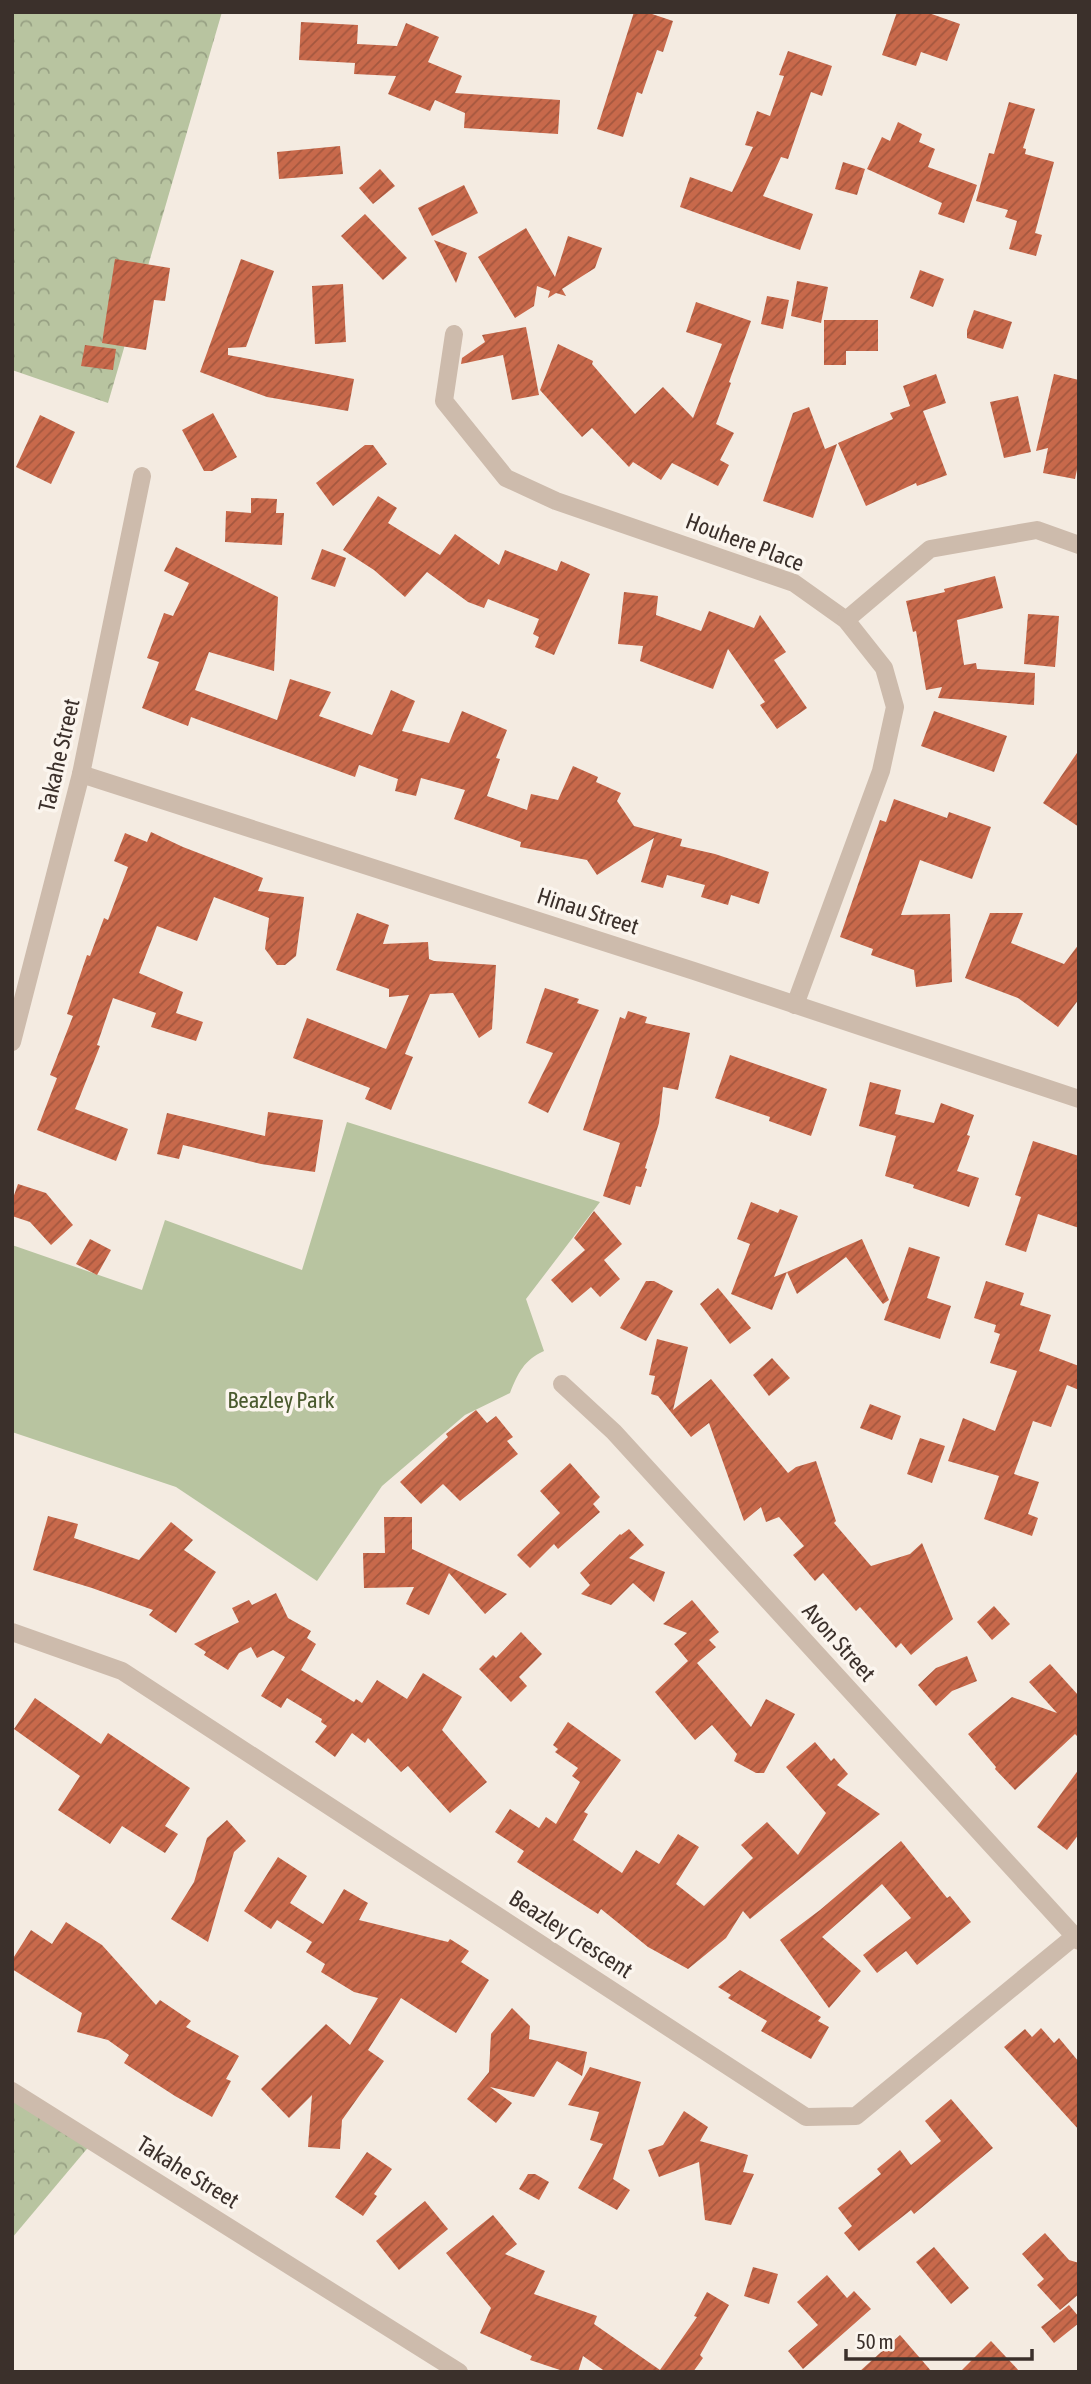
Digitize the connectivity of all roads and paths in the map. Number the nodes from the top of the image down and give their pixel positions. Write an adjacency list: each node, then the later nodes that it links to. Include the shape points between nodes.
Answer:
1 (454, 334): 4 (street, Houhere Place, via 444,401 506,478 556,501 794,583)
2 (142, 476): 5 (street, Takahe Street)
3 (1079, 545): 4 (street, via 1037,530 930,549)
4 (846, 620): 6 (street, Houhere Place, via 884,668 895,708 881,771)
5 (81, 774): 6 (street, Hinau Street); 7 (street, Takahe Street)
6 (795, 1005): 8 (street, Hinau Street)
7 (12, 1042)
8 (1079, 1099)
9 (562, 1384): 11 (street, Avon Street, via 614,1432)
10 (12, 1632): 11 (street, Beazley Crescent, via 122,1671 806,2117 856,2116)
11 (1077, 1939)
12 (12, 2091): 13 (street, Takahe Street)
13 (459, 2372)

